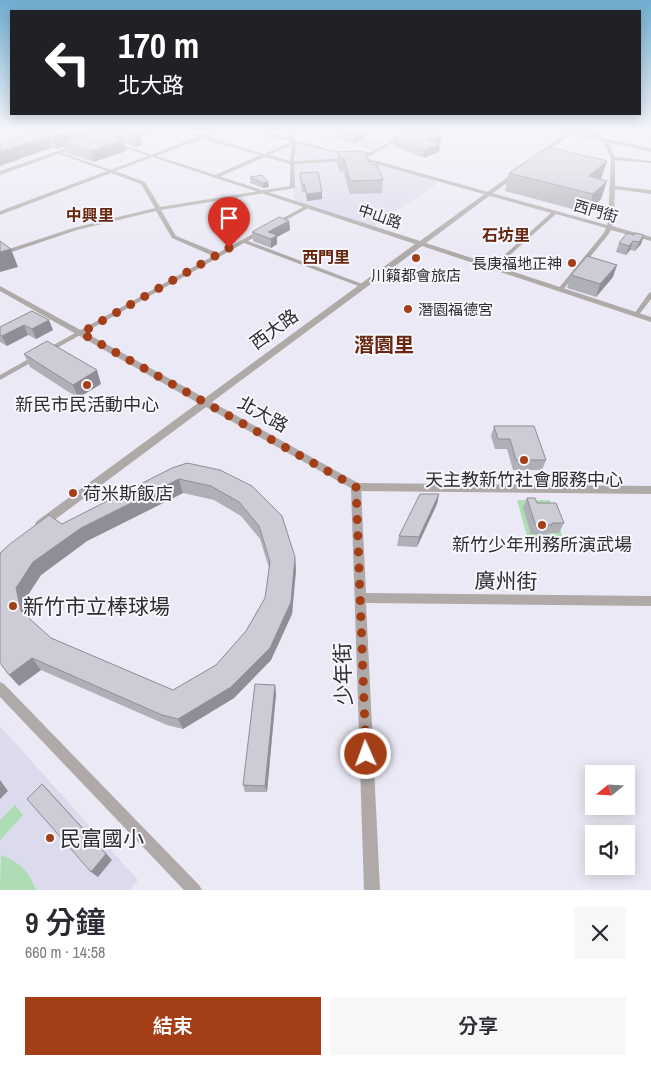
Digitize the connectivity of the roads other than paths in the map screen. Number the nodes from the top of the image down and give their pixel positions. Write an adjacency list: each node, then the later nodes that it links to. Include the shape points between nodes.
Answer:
1 (6, 171): 9 (street)
2 (111, 171): 17 (street, via 143,183); 19 (street)
3 (195, 171): 10 (street, 中山路)
4 (229, 171): 10 (street)
5 (292, 171): 11 (street)
6 (403, 171): 15 (street, 西門街)
7 (519, 171): 15 (street, 西大路)
8 (613, 171): 12 (street)
9 (0, 173)
10 (215, 177): 13 (street, 中山路)
11 (293, 187): 13 (street)
12 (611, 188): 14 (street); 20 (street, via 611,222)
13 (262, 192): 16 (street, 中山路); 17 (street)
14 (651, 192)
15 (488, 194): 18 (street, 西門街); 23 (street, 西大路)
16 (309, 206): 22 (street); 23 (street, 中山路)
17 (159, 210): 24 (street, via 75,229); 25 (street, via 174,238)
18 (554, 212): 20 (street, 西門街); 26 (street)
19 (0, 213)
20 (608, 227): 21 (street, 西門街); 29 (street, via 606,234)
21 (651, 238)
22 (243, 241): 25 (street); 27 (street)
23 (420, 244): 26 (street, 中山路); 27 (street, 西大路)
24 (0, 254)
25 (216, 255): 33 (street)
26 (493, 268): 29 (street, 中山路)
27 (363, 286): 35 (street, 西大路)
28 (0, 288): 33 (street, 北大路)
29 (560, 290): 31 (street, 中山路)
30 (651, 294): 31 (street)
31 (636, 315): 32 (street, 中山路)
32 (651, 320)
33 (81, 333): 34 (street); 35 (street, 北大路)
34 (0, 378)
35 (204, 402): 36 (street, 北大路); 38 (street, 西大路)
36 (356, 487): 37 (street, 北大路); 39 (street, 少年街)
37 (651, 490)
38 (29, 533)
39 (360, 598): 40 (street, 廣州街); 43 (street, 少年街)
40 (651, 601)
41 (0, 688): 42 (street)
42 (194, 890)
43 (372, 890)

